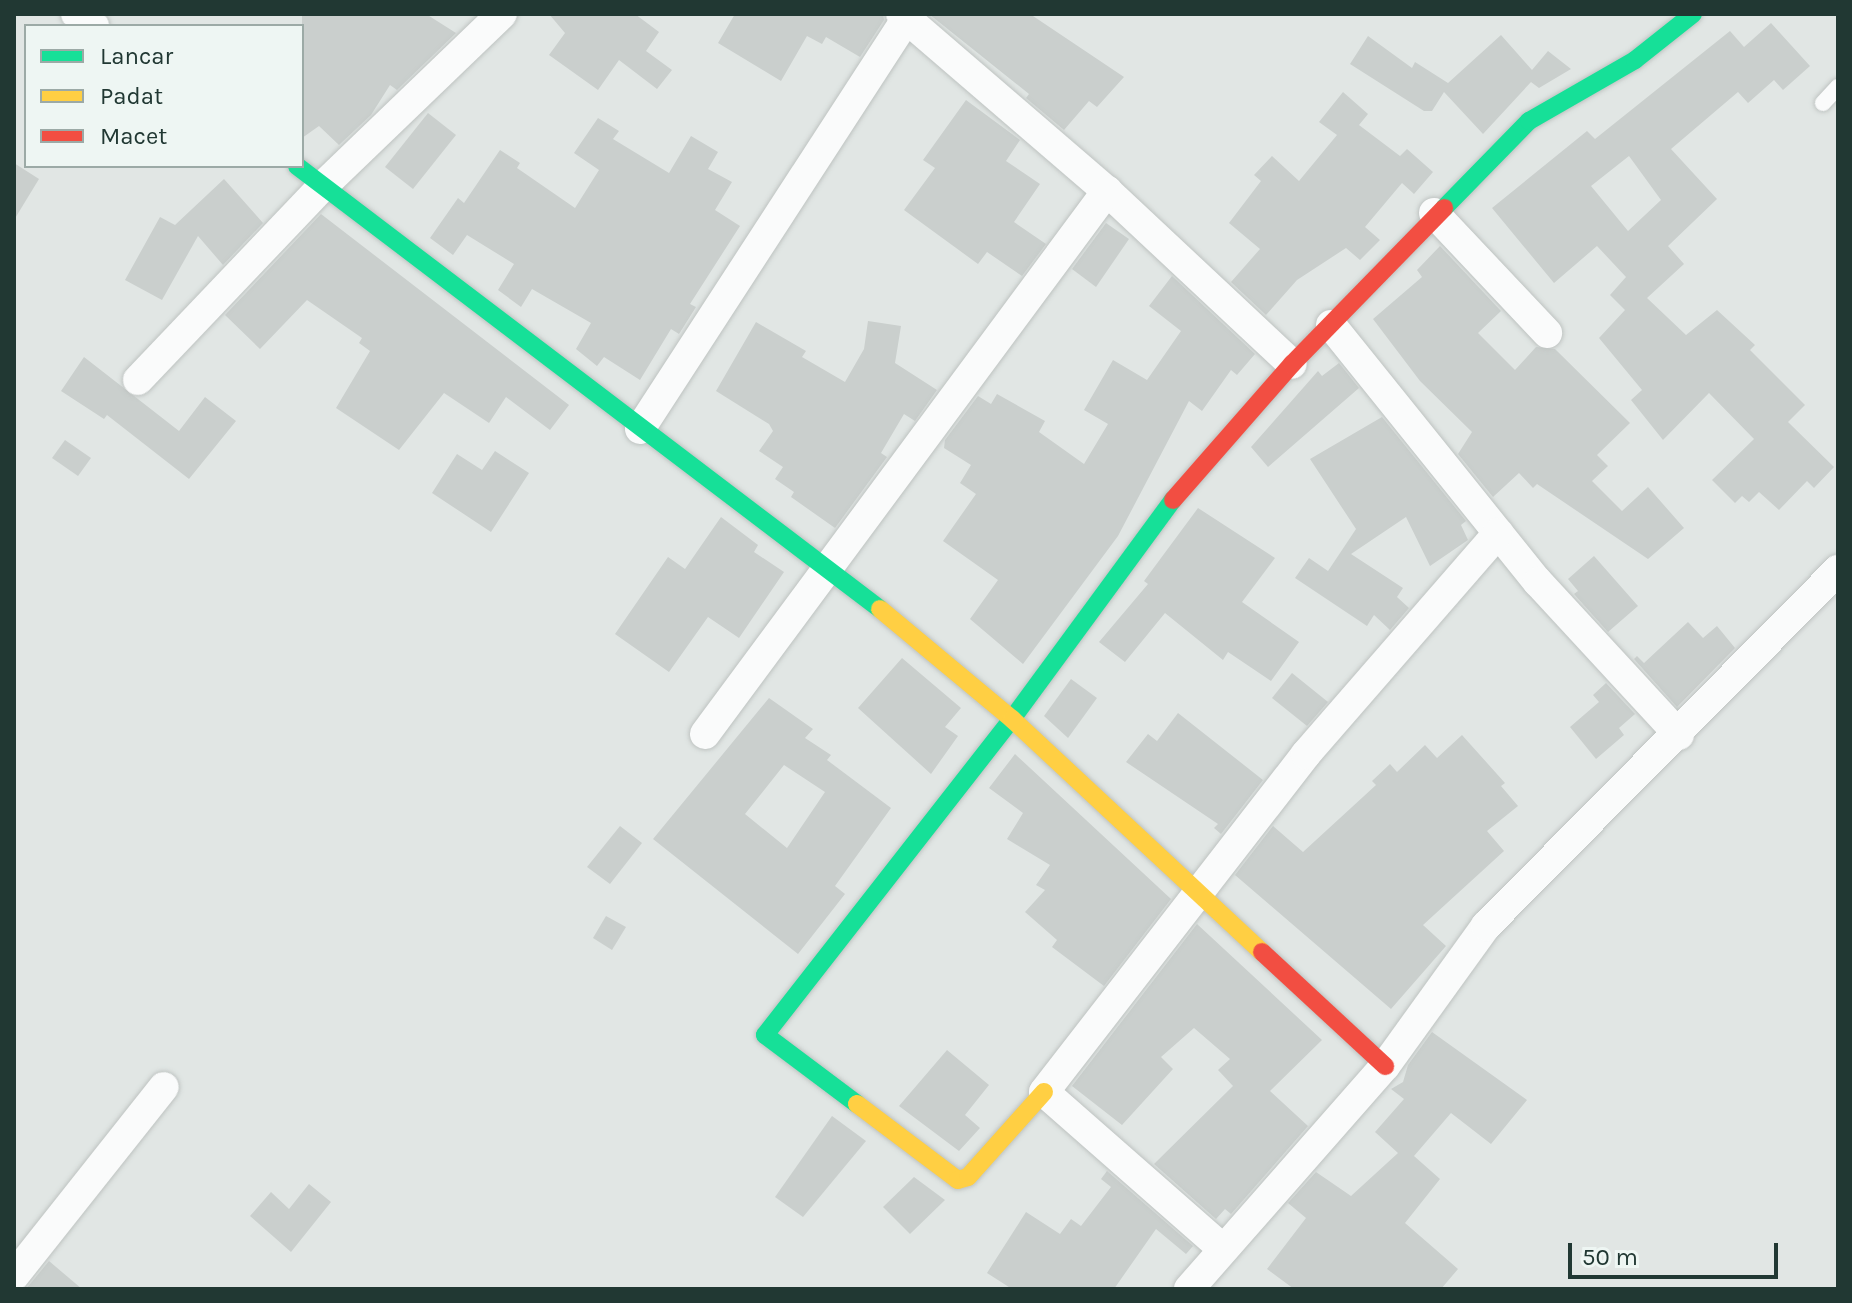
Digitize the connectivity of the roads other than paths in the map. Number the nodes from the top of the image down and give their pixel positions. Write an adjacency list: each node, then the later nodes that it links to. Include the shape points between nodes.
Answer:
1 (502, 14): 7 (street)
2 (1693, 14): 9 (street, via 1635,60 1529,121)
3 (903, 16): 8 (street); 14 (street)
4 (1838, 87): 5 (lane)
5 (1823, 103)
6 (300, 168): 7 (street)
7 (324, 185): 13 (street); 14 (street)
8 (1107, 191): 12 (street); 16 (street)
9 (1434, 213): 10 (street); 11 (street)
10 (1331, 325): 12 (street); 15 (street)
11 (1547, 333)
12 (1292, 364): 18 (street, via 1178,494)
13 (138, 380)
14 (640, 429): 16 (street)
15 (1498, 533): 20 (street); 21 (street, via 1306,754)
16 (831, 568): 18 (street); 19 (street)
17 (1838, 570): 20 (street)
18 (1012, 719): 21 (street); 24 (street, via 765,1035 958,1180 968,1177)
19 (705, 734)
20 (1679, 735): 22 (street, via 1486,926)
21 (1200, 891): 22 (street); 24 (street)
22 (1385, 1066): 25 (street)
23 (164, 1087): 26 (street)
24 (1044, 1092): 25 (street)
25 (1223, 1249): 27 (street)
26 (14, 1276)
27 (1189, 1289)

